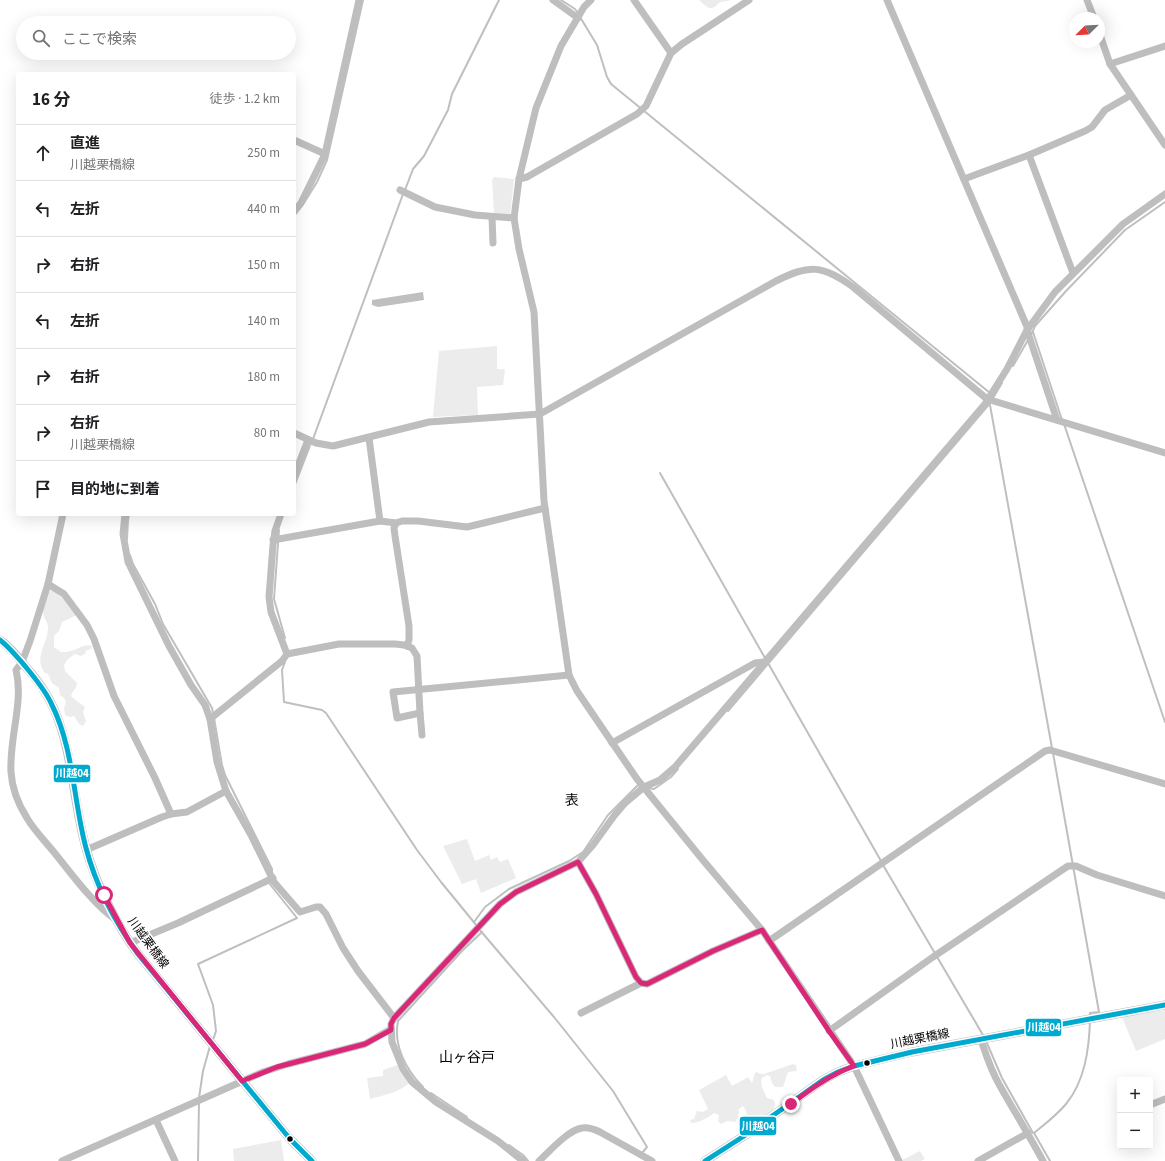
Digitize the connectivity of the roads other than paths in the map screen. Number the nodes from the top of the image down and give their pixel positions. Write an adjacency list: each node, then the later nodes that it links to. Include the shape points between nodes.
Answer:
1 (359, 0): 17 (street)
2 (553, 0): 9 (street)
3 (591, 0): 9 (street)
4 (634, 0): 12 (street)
5 (749, 0): 12 (street)
6 (887, 0): 19 (street)
7 (1087, 0): 8 (street)
8 (1092, 12)
9 (578, 18): 20 (street, via 560,46 536,108)
10 (1165, 46): 13 (street)
11 (1104, 48): 13 (street)
12 (671, 53): 20 (street, via 646,106 637,114 527,177)
13 (1110, 64): 14 (street)
14 (1131, 95): 16 (street); 18 (street, via 1105,110 1089,129)
15 (296, 141): 17 (street)
16 (1165, 145)
17 (325, 154): 23 (street)
18 (1029, 155): 19 (street); 27 (street)
19 (964, 178): 28 (street)
20 (519, 179): 25 (street)
21 (400, 190): 24 (street, via 435,207)
22 (1165, 194): 27 (street, via 1123,224)
23 (296, 209)
24 (492, 217): 25 (street); 26 (street)
25 (514, 218): 30 (street, via 534,312)
26 (493, 243)
27 (1073, 273): 28 (street, via 1055,292)
28 (1028, 330): 29 (street); 31 (street)
29 (988, 399): 30 (street, via 853,287 828,272 813,269 793,272 776,281); 31 (street); 49 (street)
30 (540, 414): 33 (street, via 429,422); 37 (street)
31 (1057, 420): 35 (street)
32 (296, 435): 34 (street)
33 (369, 438): 34 (street, via 333,446); 41 (street)
34 (308, 440): 36 (street)
35 (1165, 453)
36 (296, 471)
37 (545, 508): 42 (street, via 467,527 424,522); 50 (street)
38 (62, 516): 44 (street)
39 (126, 516): 53 (street, via 123,534 128,562 169,646 205,705)
40 (280, 516): 43 (street)
41 (380, 521): 42 (street); 43 (street)
42 (396, 523): 46 (street, via 394,536 409,626)
43 (274, 540): 47 (street, via 269,598 271,612)
44 (48, 584): 48 (street); 59 (street, via 64,594 87,625 114,696)
45 (0, 640): 48 (main road, 川越栗橋線)
46 (407, 646): 47 (street, via 339,644); 51 (street, via 412,648 417,656)
47 (287, 654): 53 (street, via 282,661)
48 (22, 662): 60 (main road, 川越栗橋線, via 48,697 59,723); 64 (street, via 16,670 19,701 13,731 11,772 14,788 27,818 37,833 108,915)
49 (765, 662): 55 (street, via 755,662); 57 (street, via 676,767 660,780)
50 (569, 675): 51 (street); 55 (street, via 577,692)
51 (419, 690): 52 (street); 52 (street, via 393,692 397,718)
52 (420, 713): 54 (street)
53 (210, 719): 58 (street, via 217,762)
54 (422, 736)
55 (612, 743): 57 (street)
56 (1165, 784): 66 (street, via 1058,752 1045,751)
57 (644, 787): 61 (street, via 614,816); 65 (street)
58 (226, 791): 59 (street, via 187,812); 62 (street)
59 (171, 814): 60 (street)
60 (86, 850): 64 (main road, 川越栗橋線)
61 (578, 862): 68 (street); 71 (street, via 516,892 500,904)
62 (273, 878): 67 (street); 71 (street, via 300,912 320,907 358,972)
63 (1165, 896): 73 (street, via 1076,866 1068,866)
64 (117, 920): 67 (main road, 川越栗橋線)
65 (762, 930): 66 (street); 68 (street, via 647,984)
66 (769, 941): 73 (street)
67 (130, 943): 76 (main road, 川越栗橋線)
68 (641, 983): 70 (street)
69 (1165, 1005): 74 (main road, 川越栗橋線)
70 (581, 1013)
71 (394, 1018): 72 (street)
72 (391, 1030): 76 (street, via 365,1044 277,1067); 84 (street, via 397,1057 412,1082 436,1102 498,1141)
73 (829, 1031): 75 (street)
74 (981, 1040): 75 (main road, 川越栗橋線, via 881,1058); 80 (street, via 1000,1086)
75 (854, 1066): 87 (main road, 川越栗橋線, via 823,1080); 88 (street)
76 (242, 1081): 79 (street); 83 (main road, 川越栗橋線, via 290,1139)
77 (1165, 1099): 78 (street)
78 (1153, 1104)
79 (156, 1120): 81 (street); 82 (street)
80 (1028, 1133): 89 (street); 90 (street)
81 (62, 1161)
82 (175, 1161)
83 (312, 1161)
84 (523, 1161)
85 (539, 1161): 86 (street, via 567,1135 585,1128 600,1132)
86 (652, 1161)
87 (705, 1161)
88 (899, 1161)
89 (978, 1161)
90 (1043, 1161)

